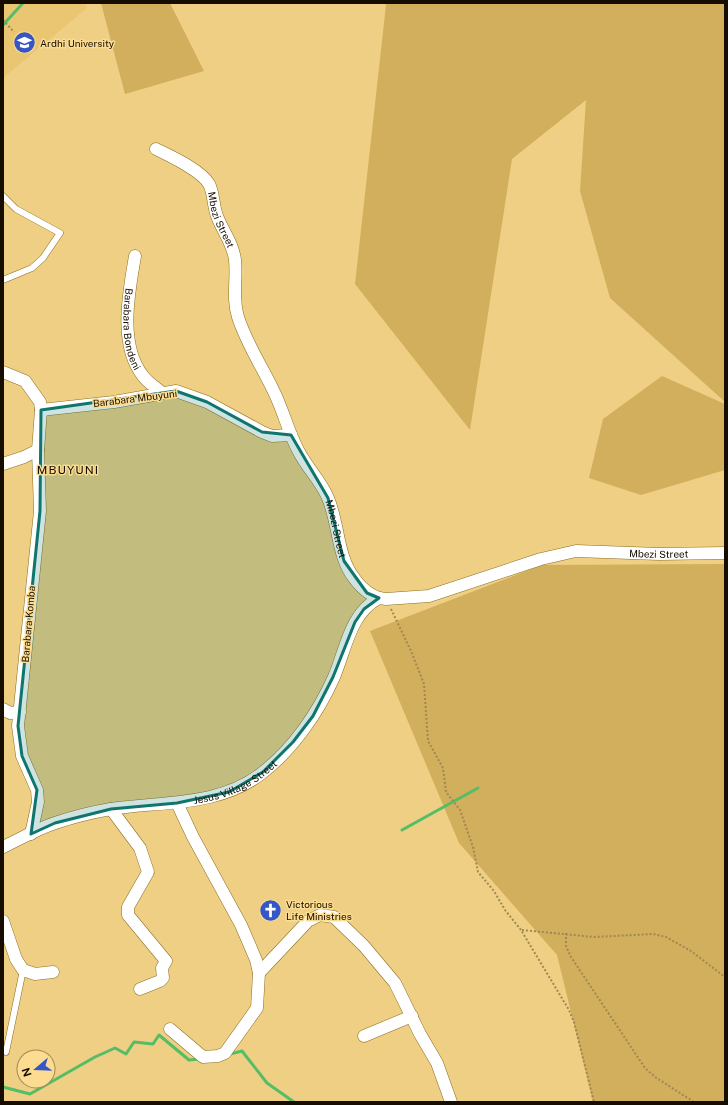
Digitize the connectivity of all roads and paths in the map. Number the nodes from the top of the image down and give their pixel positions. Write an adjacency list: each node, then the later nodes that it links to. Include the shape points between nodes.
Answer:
1 (3, 20): 2 (path)
2 (14, 32)
3 (156, 149): 10 (street, Mbezi Street, via 204,177 209,184 217,216 232,245 236,280 234,304 248,343 274,392)
4 (3, 196): 6 (lane, via 16,209 60,233 43,258 32,268)
5 (135, 256): 8 (street, Barabara Bondeni, via 127,303 130,344 143,376)
6 (3, 280)
7 (3, 372): 9 (street, via 25,381 40,402)
8 (162, 393): 9 (street, Barabara Mbuyuni, via 114,402); 10 (street, Barabara Mbuyuni, via 176,391 193,396 272,436)
9 (41, 410): 11 (street, Barabara Komba)
10 (291, 435): 14 (street, Mbezi Street, via 328,498 344,561 354,578 367,592)
11 (38, 450): 12 (street); 16 (street, Barabara Komba, via 40,511)
12 (3, 464)
13 (725, 553): 14 (street, Mbezi Street, via 576,551 541,559 429,596)
14 (383, 598): 17 (street, Jesus Village Street, via 364,609 355,622 330,684 313,716 288,747 250,782 229,792); 22 (path, via 411,651 424,684 428,741 443,768 446,792 460,810 478,872)
15 (3, 709): 16 (street, via 10,713)
16 (20, 712): 19 (street, Barabara Komba, via 18,726 22,756 37,790 38,802)
17 (177, 804): 18 (street, Jesus Village Street); 26 (street, via 241,925)
18 (111, 809): 19 (street, Jesus Village Street, via 55,823); 28 (street, via 140,848 148,872 128,907 128,914 166,961 162,968 163,978)
19 (31, 834): 20 (street, Jesus Village Street)
20 (3, 847)
21 (3, 921): 24 (street, via 16,959)
22 (521, 930): 23 (path); 34 (path, via 569,1010)
23 (566, 933): 27 (path, via 594,937 652,934 666,937 691,951); 35 (path, via 566,946 570,956 645,1068)
24 (23, 970): 25 (street, via 35,974); 32 (lane)
25 (53, 972)
26 (259, 972): 29 (street, via 308,921 320,916 334,917 364,946 395,983); 30 (street, via 257,1008 225,1053 203,1057)
27 (725, 977)
28 (140, 988)
29 (412, 1016): 31 (street); 33 (street, via 437,1063)
30 (170, 1029)
31 (364, 1036)
32 (6, 1052)
33 (451, 1102)
34 (594, 1102)
35 (694, 1102)

